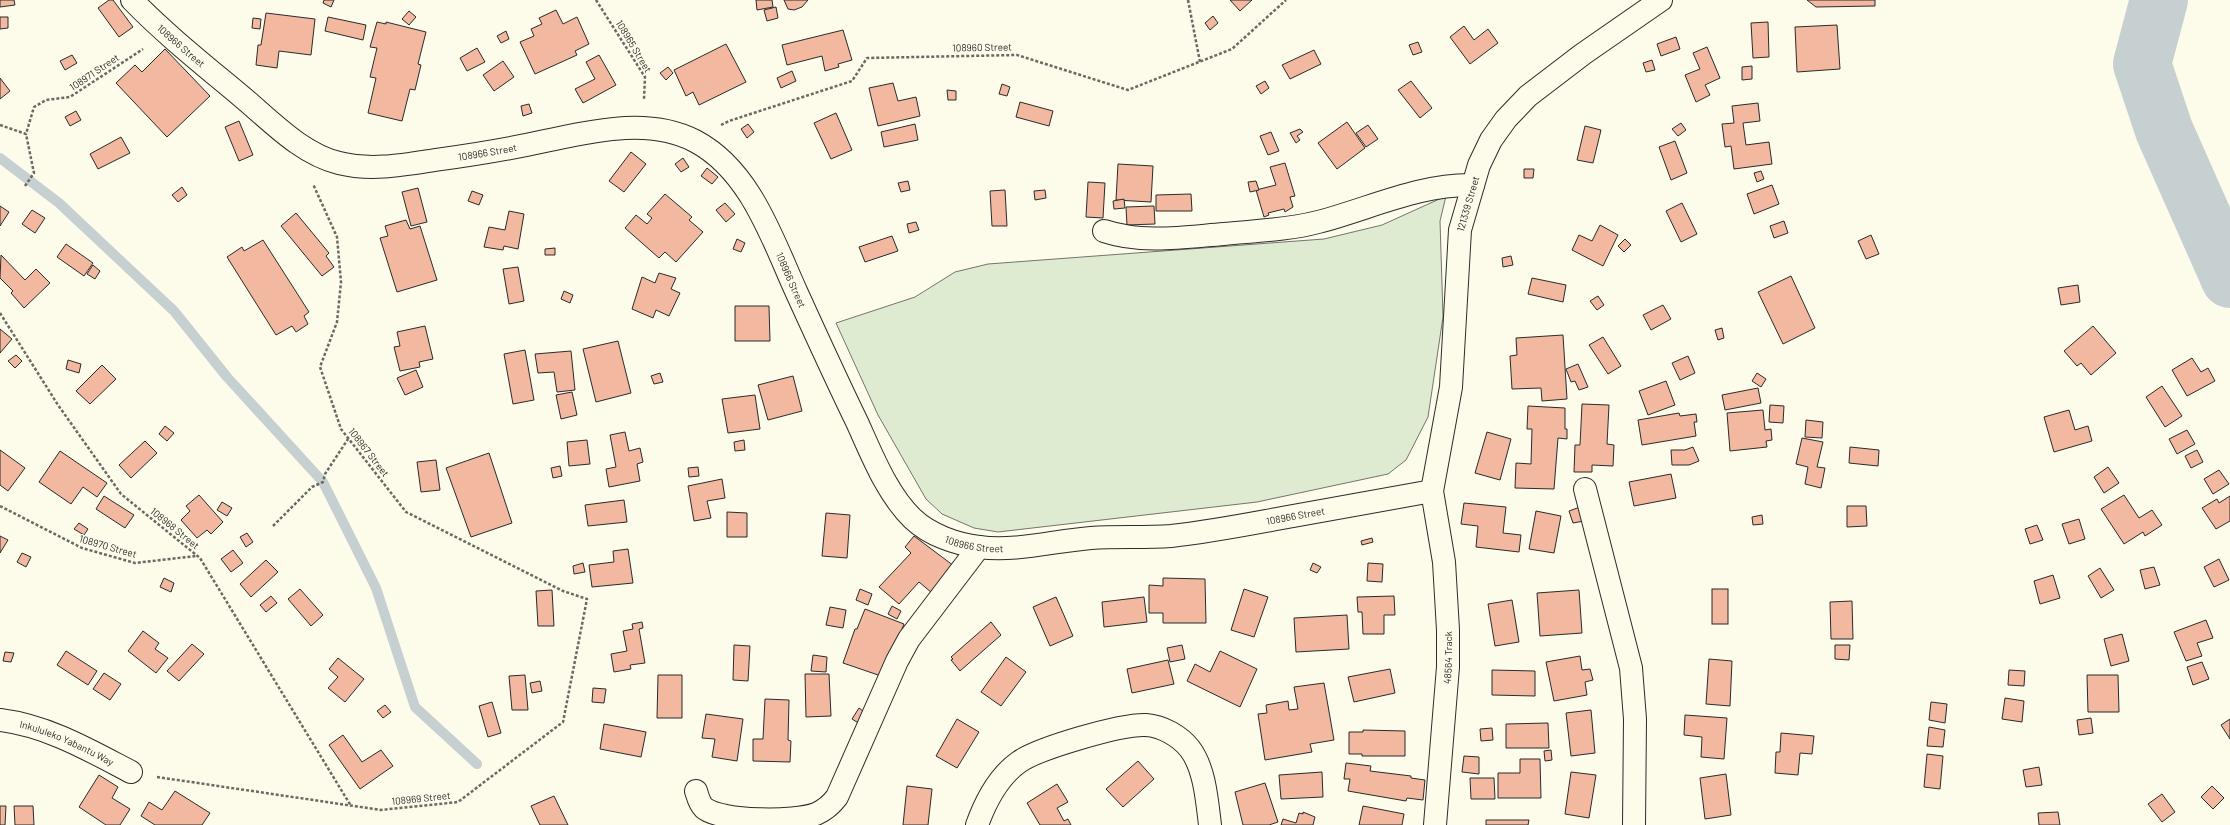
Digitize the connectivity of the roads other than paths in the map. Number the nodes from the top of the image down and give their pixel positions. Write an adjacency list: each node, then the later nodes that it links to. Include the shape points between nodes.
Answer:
1 (132, 0): 7 (street, 108966 Street, via 166,33 292,138 318,155 337,163 390,167 466,156 586,132 643,127 669,131 695,141 720,159 761,213 813,330 880,470 901,506 930,531 947,539)
2 (1661, 0): 3 (street, 121339 Street, via 1528,96 1491,140)
3 (1473, 185): 4 (street, via 1451,184 1317,222 1261,231 1141,238); 6 (street, 121339 Street, via 1460,230 1451,387)
4 (1104, 231)
5 (1585, 489): 14 (street, via 1631,668 1635,718)
6 (1432, 491): 7 (street, 108966 Street, via 1224,529 1170,536 1091,538 1012,547); 13 (street, 48564 Track, via 1444,562 1448,630 1448,667)
7 (979, 547): 10 (street, via 909,639 896,661 837,797 828,808 802,817 746,819 715,813 704,807)
8 (0, 720): 9 (street, Inkululeko Yabantu Way, via 44,729)
9 (131, 772)
10 (696, 791)
11 (977, 825): 12 (street, via 991,795 1018,762 1042,749 1128,726 1147,725 1160,727 1174,734 1190,749 1200,766)
12 (1210, 825)
13 (1435, 825)
14 (1634, 825)

